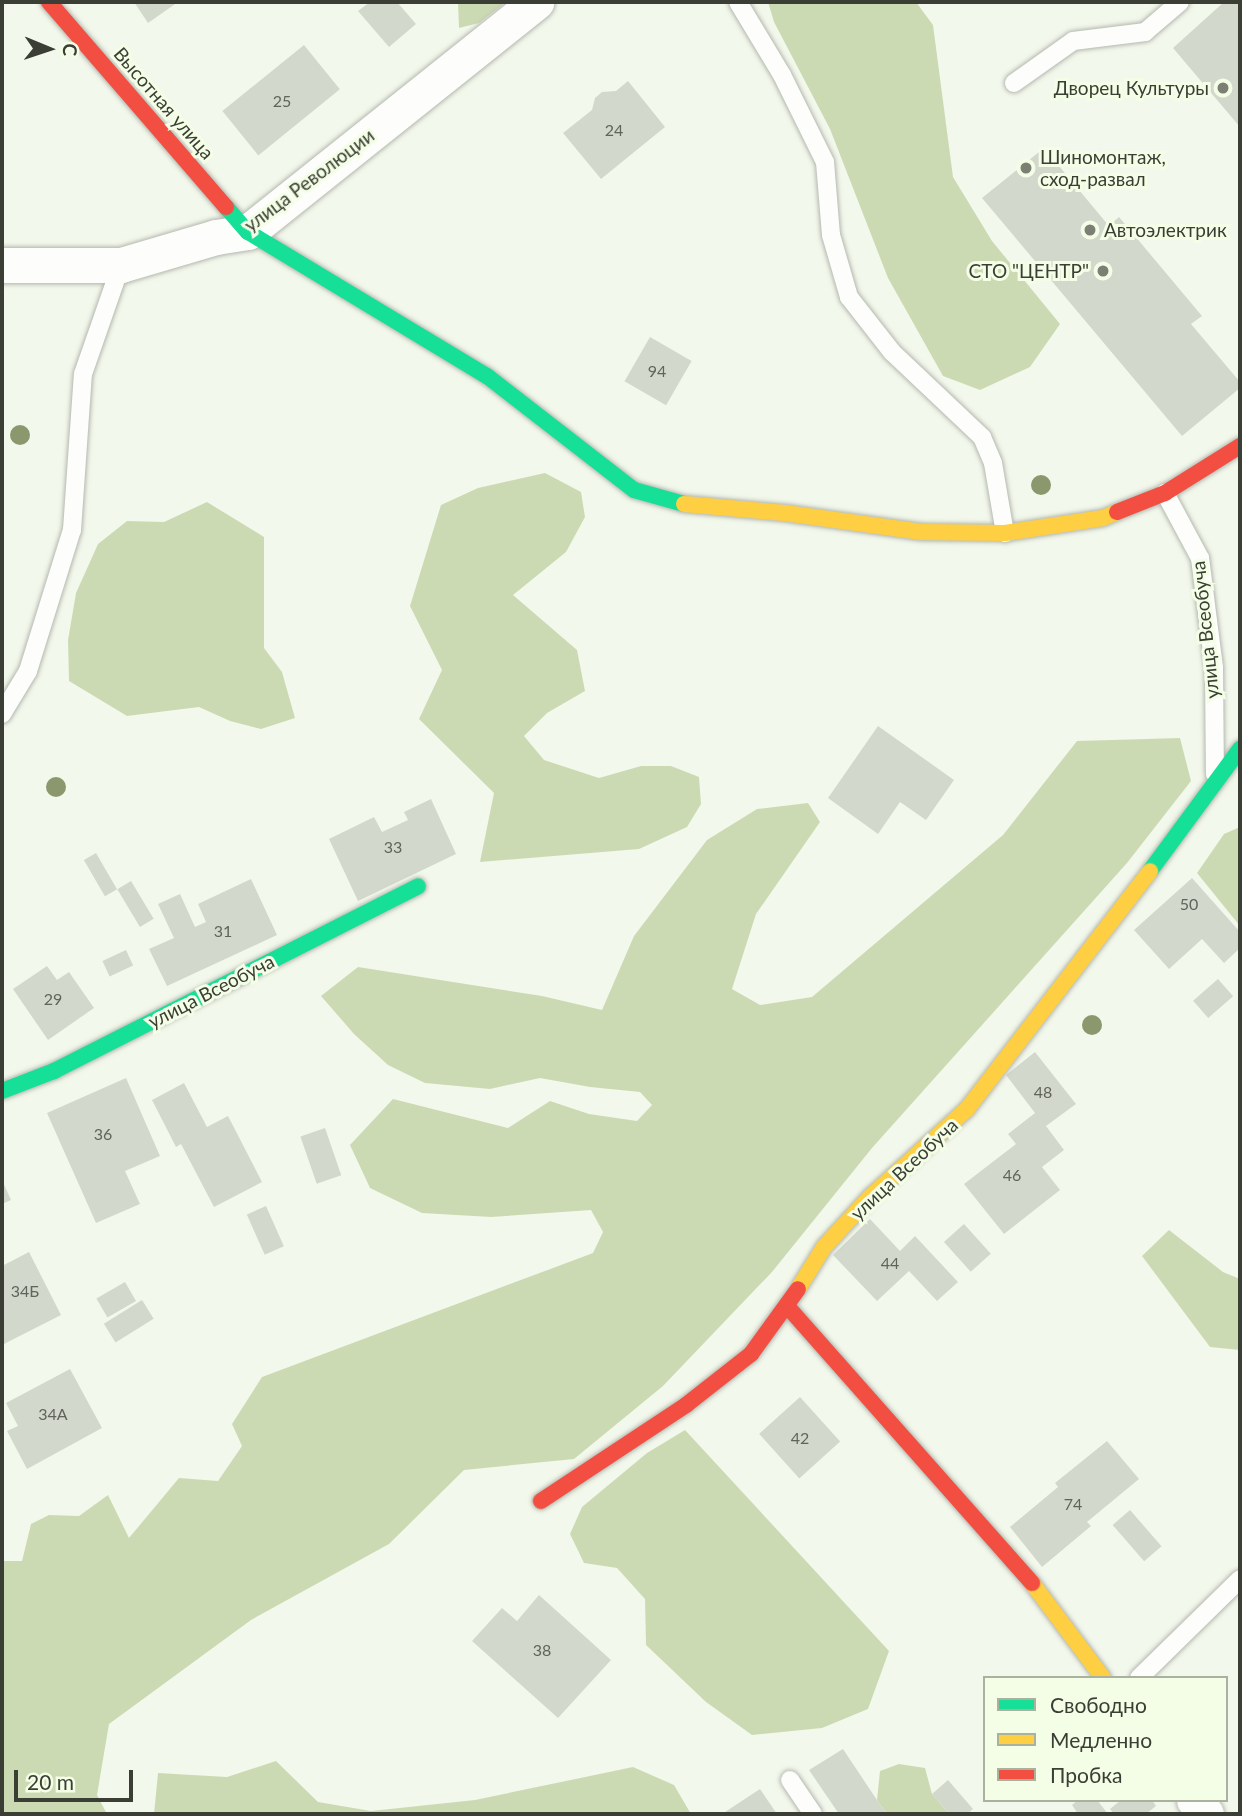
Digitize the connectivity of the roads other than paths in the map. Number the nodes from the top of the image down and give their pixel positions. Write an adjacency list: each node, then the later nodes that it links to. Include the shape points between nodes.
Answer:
1 (49, 2): 6 (street, Высотная улица)
2 (536, 2): 6 (street, улица Революции)
3 (738, 2): 11 (lane, via 782,75 825,162 831,235 849,297 892,352 982,438 992,463)
4 (1180, 2): 5 (lane, via 1145,32 1073,41)
5 (1014, 83)
6 (248, 232): 8 (street, улица Революции); 11 (street, Высотная улица, via 487,376 634,490 697,507 922,531)
7 (2, 265): 8 (street, улица Революции)
8 (121, 265): 12 (lane, via 83,374 72,530 28,671)
9 (1240, 446): 10 (street)
10 (1165, 493): 11 (street, Высотная улица, via 1103,518); 14 (lane, улица Всеобуча, via 1200,558 1214,667)
11 (1005, 533)
12 (2, 714)
13 (1240, 748): 14 (street, улица Всеобуча)
14 (1215, 781): 17 (street, улица Всеобуча, via 967,1109 870,1197 824,1247)
15 (418, 886): 16 (street, улица Всеобуча, via 54,1071)
16 (2, 1091)
17 (787, 1306): 18 (street, улица Всеобуча, via 751,1354 686,1405); 20 (street, via 1045,1598)
18 (541, 1501)
19 (1240, 1578): 21 (lane)
20 (1102, 1676)
21 (1141, 1676)
22 (790, 1780): 23 (lane)
23 (813, 1814)

